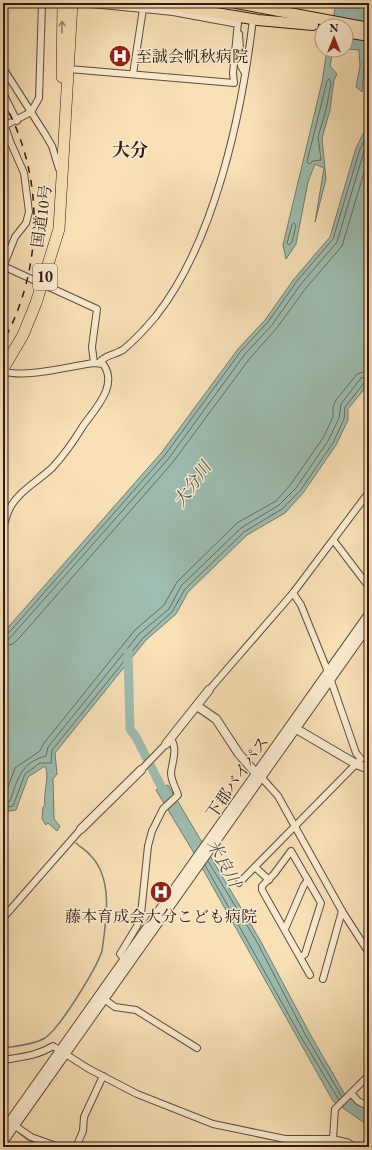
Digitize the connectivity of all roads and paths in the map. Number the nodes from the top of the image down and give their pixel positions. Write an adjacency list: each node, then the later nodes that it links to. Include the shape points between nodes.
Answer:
1 (42, 3): 23 (street, via 40,91 37,104)
2 (63, 3): 26 (highway, 国道10号 / 10, one-way to 2)
3 (72, 3): 19 (highway, 国道10号 / 10)
4 (139, 3): 9 (street)
5 (156, 3): 10 (main road)
6 (197, 3): 10 (main road)
7 (236, 3): 10 (main road)
8 (90, 4): 9 (street)
9 (143, 9): 13 (street); 21 (street)
10 (259, 13): 11 (main road); 12 (main road); 20 (street)
11 (314, 23)
12 (314, 23)
13 (238, 24): 20 (street, via 241,66); 21 (street, via 234,83)
14 (354, 27): 15 (main road)
15 (369, 28)
16 (354, 33): 17 (main road)
17 (369, 36)
18 (3, 68): 23 (street)
19 (69, 69): 21 (street); 26 (highway, 国道10号 / 10)
20 (245, 73): 29 (street, via 233,134 218,186 200,237 185,268 143,331 123,349)
21 (133, 74)
22 (3, 93): 24 (street)
23 (31, 112): 24 (street); 26 (street, via 52,146)
24 (17, 121): 25 (street)
25 (4, 124): 27 (street, via 24,173 29,212 26,223 15,237)
26 (62, 178): 28 (highway, 国道10号 / 10, via 59,229)
27 (3, 266): 28 (street)
28 (43, 283): 29 (street, via 97,309 92,347); 30 (highway, 国道10号 / 10, via 23,335)
29 (96, 363): 30 (street, via 32,373 9,373); 32 (street, via 103,364 108,370 105,393 97,408 52,468 29,486 9,509)
30 (3, 370)
31 (369, 492): 33 (street)
32 (3, 528)
33 (334, 541): 34 (street); 35 (street)
34 (369, 587)
35 (293, 593): 38 (street, via 301,605); 39 (street)
36 (369, 614): 38 (street, 下郡バイパス)
37 (369, 625): 38 (street, 下郡バイパス)
38 (329, 676): 41 (street, 下郡バイパス); 43 (street, via 356,753 361,759)
39 (209, 690): 40 (street)
40 (197, 706): 42 (street); 46 (street, via 216,719 236,750)
41 (294, 727): 43 (street); 46 (street, 下郡バイパス)
42 (169, 742): 45 (street); 59 (street, via 174,744 171,775 178,795 161,813 150,838 141,914 137,926 120,954)
43 (356, 764): 44 (street); 47 (street)
44 (369, 769)
45 (141, 770): 48 (street)
46 (260, 776): 47 (street, via 278,796); 49 (street, 下郡バイパス)
47 (296, 826): 50 (street); 54 (street)
48 (81, 829): 55 (street)
49 (196, 865): 59 (street); 62 (street)
50 (255, 867): 51 (street); 53 (street)
51 (269, 880): 52 (street, via 291,851); 56 (street, via 262,886 262,890)
52 (308, 880): 56 (street); 58 (street, via 321,903 305,954)
53 (239, 883)
54 (342, 911): 57 (street); 61 (street)
55 (3, 918)
56 (285, 929): 58 (street)
57 (369, 953)
58 (301, 957): 60 (street)
59 (124, 960): 64 (street)
60 (310, 975)
61 (323, 979)
62 (104, 999): 63 (street, via 115,1007 136,1010); 64 (street)
63 (197, 1048)
64 (63, 1052): 65 (street, via 53,1046 30,1056); 67 (street); 70 (street)
65 (3, 1060)
66 (369, 1075): 68 (street)
67 (103, 1076): 72 (street, via 138,1094 213,1124 285,1139); 75 (street, via 84,1117 83,1131)
68 (351, 1093): 69 (street, via 358,1101); 72 (street, via 335,1109)
69 (369, 1107)
70 (12, 1124): 71 (street); 73 (street); 74 (street, via 31,1137)
71 (3, 1131)
72 (333, 1139): 76 (street, via 349,1143)
73 (3, 1142)
74 (60, 1147)
75 (76, 1147)
76 (353, 1147)

